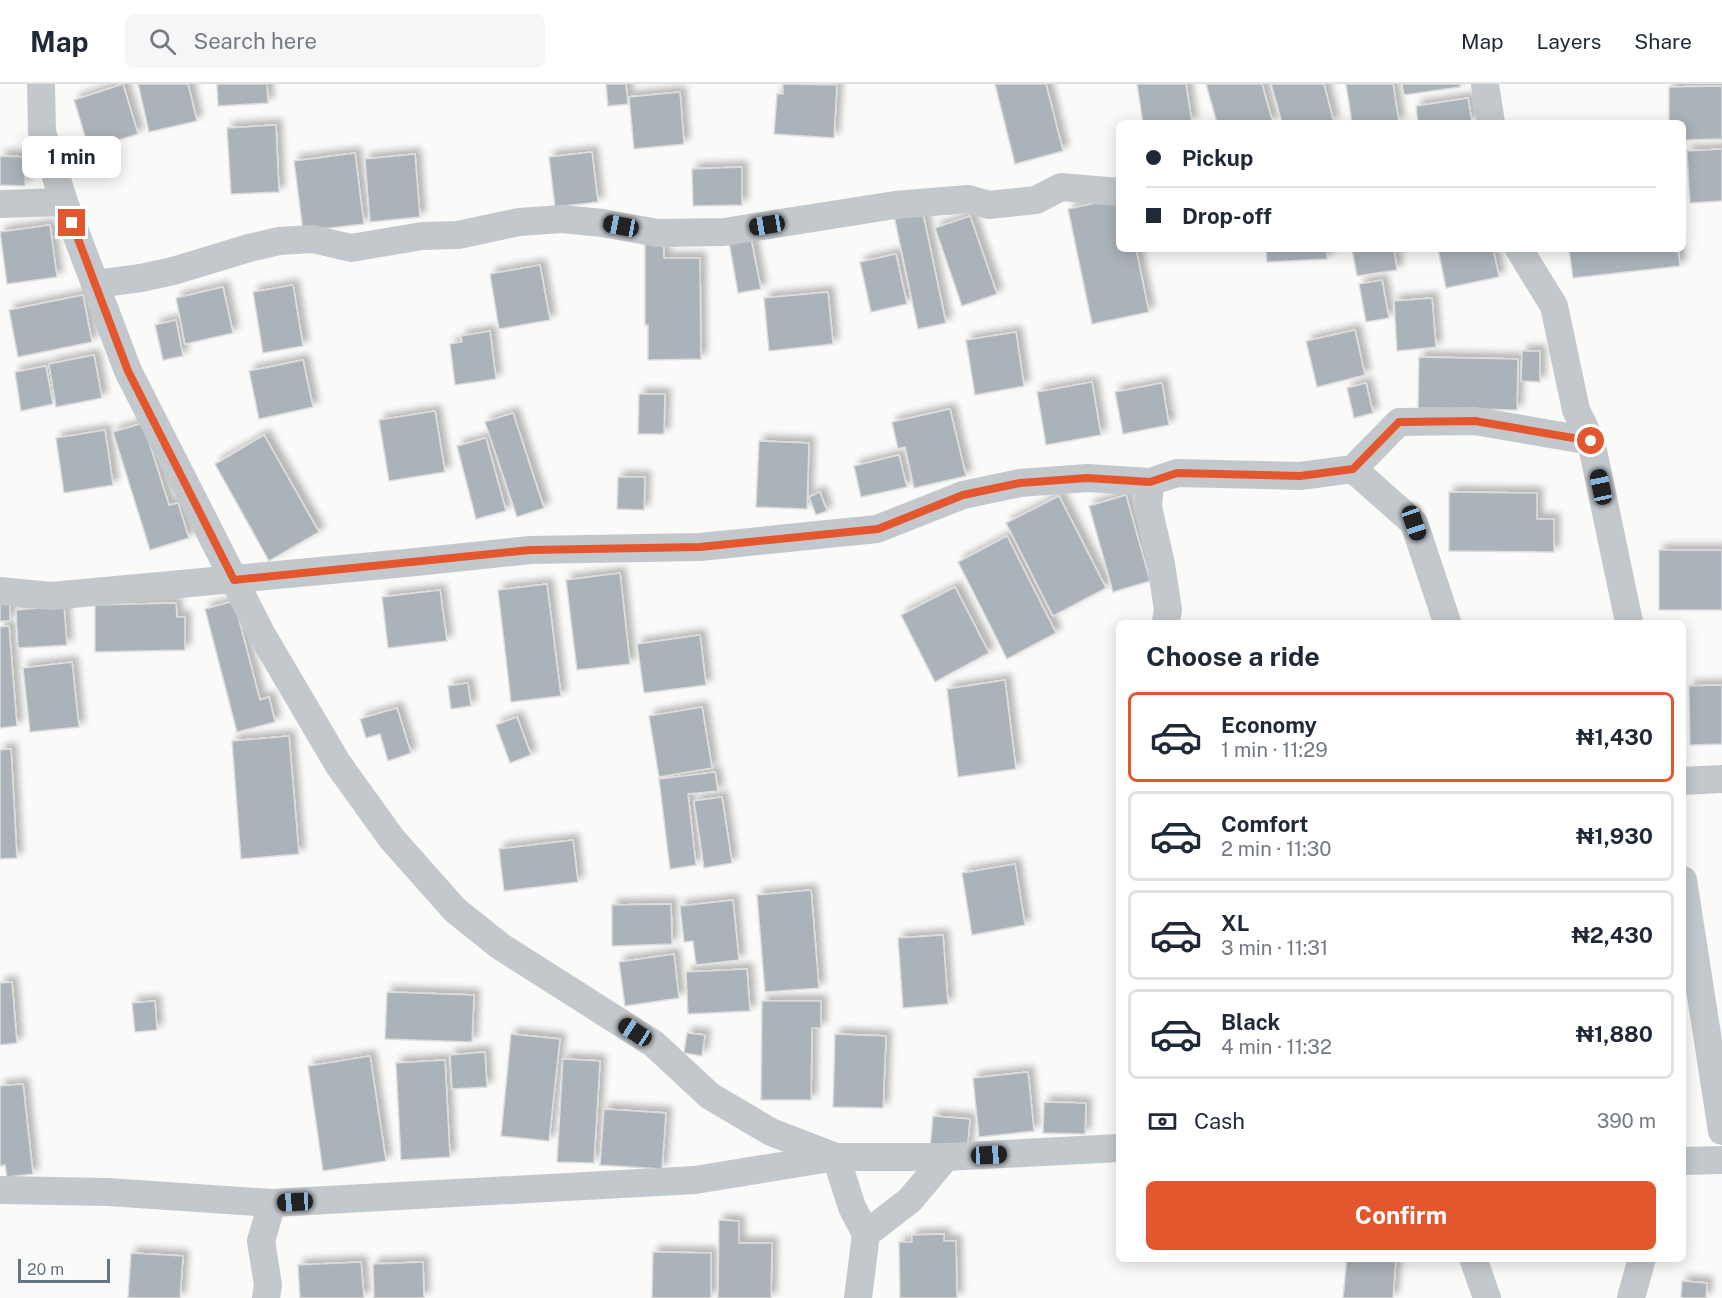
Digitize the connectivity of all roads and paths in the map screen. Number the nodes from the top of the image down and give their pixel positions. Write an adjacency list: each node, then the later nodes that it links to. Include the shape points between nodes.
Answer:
1 (41, 84): 5 (street, via 42,132)
2 (1485, 84): 3 (street)
3 (1491, 120)
4 (1116, 192): 8 (street, via 1062,187 1036,200 989,205 968,199 895,205 724,232 658,233 562,219 351,248 313,239 279,242 173,271)
5 (64, 202): 6 (street); 8 (street)
6 (0, 204)
7 (1521, 252): 9 (street, via 1554,306 1576,410)
8 (96, 284): 12 (street, via 128,371)
9 (1591, 441): 10 (street, via 1475,421 1399,422); 16 (street)
10 (1353, 469): 11 (street, via 1300,476 1177,473); 15 (street, via 1414,523)
11 (1150, 482): 12 (street, via 1087,478 1020,483 963,495 878,529 700,547 530,550); 14 (street, via 1148,507 1161,564)
12 (234, 580): 13 (street, via 51,596); 22 (street, via 338,764 392,839 455,910 500,946 654,1044 710,1096 771,1132)
13 (0, 591)
14 (1166, 620)
15 (1446, 620)
16 (1629, 620)
17 (1722, 779): 18 (street)
18 (1686, 781)
19 (1686, 899): 20 (street)
20 (1722, 1131)
21 (1116, 1148): 23 (street)
22 (836, 1156): 23 (street); 27 (street, via 695,1180); 28 (street, via 852,1207)
23 (946, 1157): 28 (street, via 910,1200)
24 (1722, 1160): 25 (street)
25 (1686, 1161)
26 (0, 1190): 27 (street, via 108,1192)
27 (272, 1203): 31 (street, via 261,1241 268,1285)
28 (866, 1234): 32 (street)
29 (1474, 1262): 33 (street)
30 (1641, 1262): 34 (street)
31 (266, 1298)
32 (858, 1298)
33 (1487, 1298)
34 (1631, 1298)

